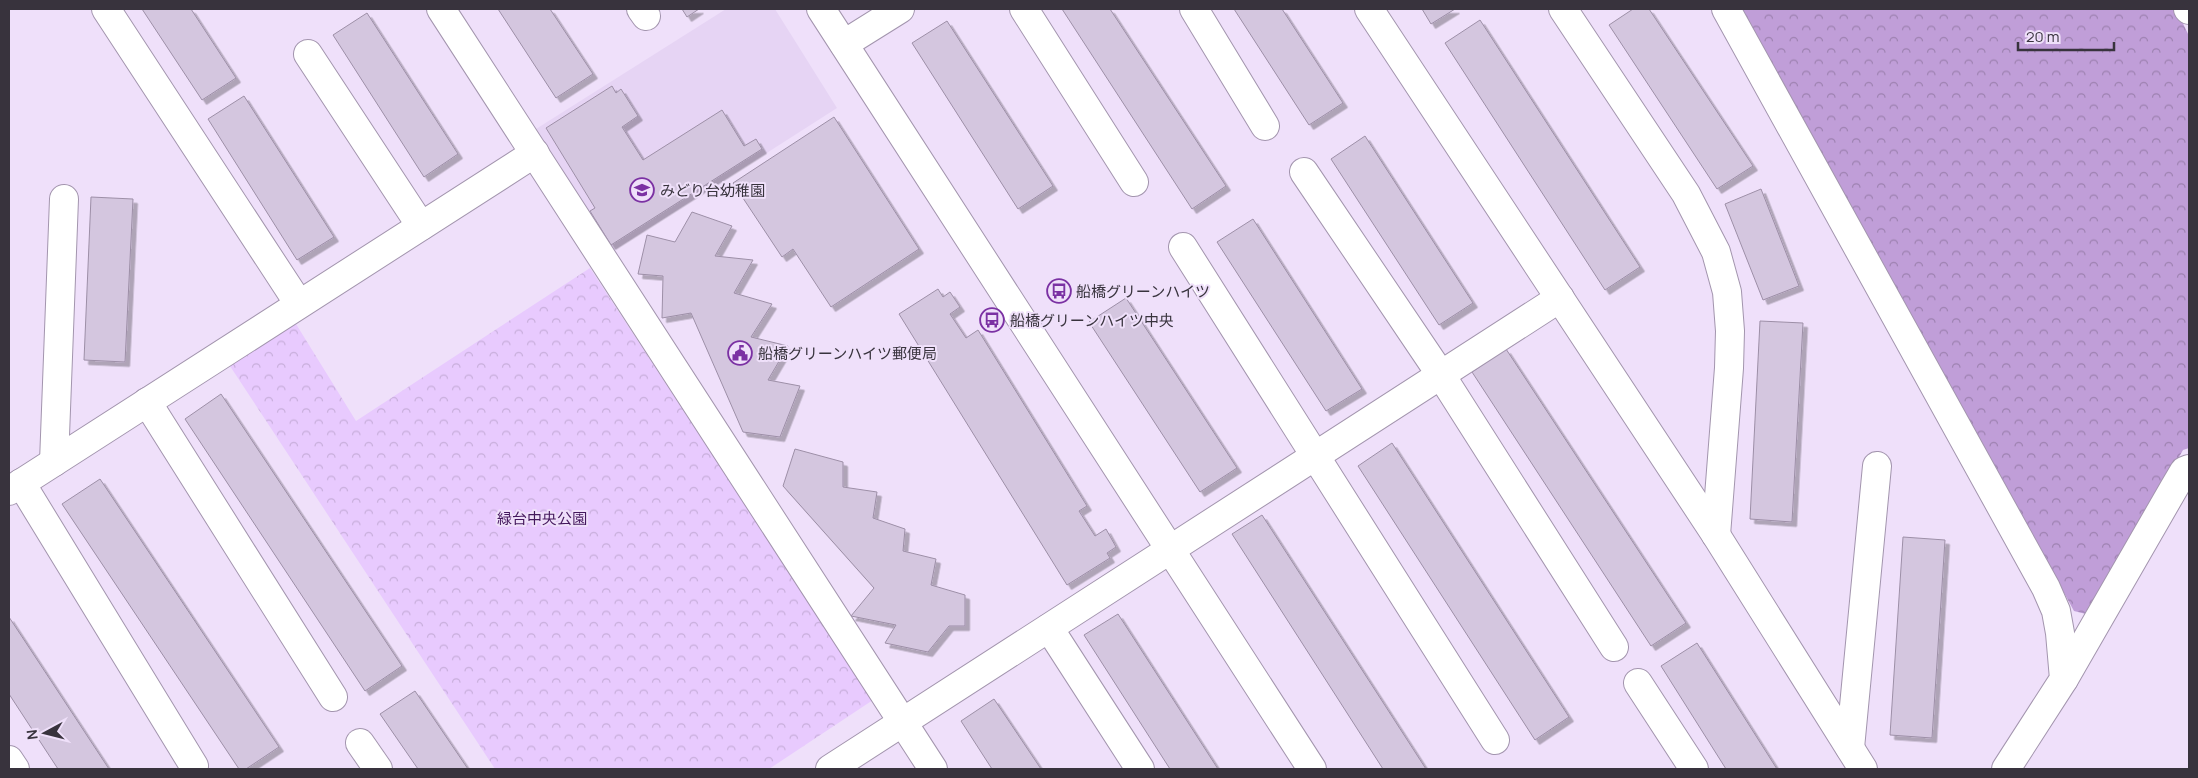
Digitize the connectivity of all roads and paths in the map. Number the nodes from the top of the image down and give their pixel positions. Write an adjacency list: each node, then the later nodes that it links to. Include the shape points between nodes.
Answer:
1 (106, 9): 20 (street)
2 (441, 9): 13 (street)
3 (821, 9): 10 (street)
4 (900, 9): 10 (street)
5 (1024, 9): 15 (street)
6 (1194, 9): 12 (street)
7 (1369, 9): 19 (street)
8 (1563, 9): 28 (street, via 1686,194 1716,252 1727,292 1730,331)
9 (1726, 9): 32 (street, via 2046,588 2056,611)
10 (844, 44): 29 (street)
11 (308, 54): 17 (street)
12 (1265, 126)
13 (534, 153): 17 (street); 35 (street)
14 (1304, 172): 21 (street)
15 (1134, 182)
16 (64, 199): 24 (street)
17 (421, 226): 20 (street)
18 (1183, 247): 23 (street)
19 (1560, 298): 21 (street); 28 (street)
20 (299, 304): 22 (street)
21 (1441, 375): 23 (street); 31 (street)
22 (148, 402): 24 (street); 34 (street)
23 (1314, 456): 29 (street); 36 (street)
24 (54, 462): 27 (street)
25 (1877, 466): 38 (street)
26 (2184, 486): 32 (street)
27 (15, 487): 40 (street)
28 (1716, 535): 38 (street)
29 (1170, 549): 30 (street); 46 (street)
30 (1049, 628): 35 (street); 45 (street)
31 (1614, 647)
32 (2064, 678): 48 (street)
33 (1638, 682): 47 (street)
34 (333, 697)
35 (903, 722): 43 (street); 44 (street)
36 (1495, 740)
37 (360, 743): 42 (street)
38 (1857, 759)
39 (9, 760): 41 (street)
40 (194, 766)
41 (15, 769)
42 (378, 769)
43 (830, 769)
44 (934, 769)
45 (1140, 769)
46 (1312, 769)
47 (1694, 769)
48 (2006, 769)

